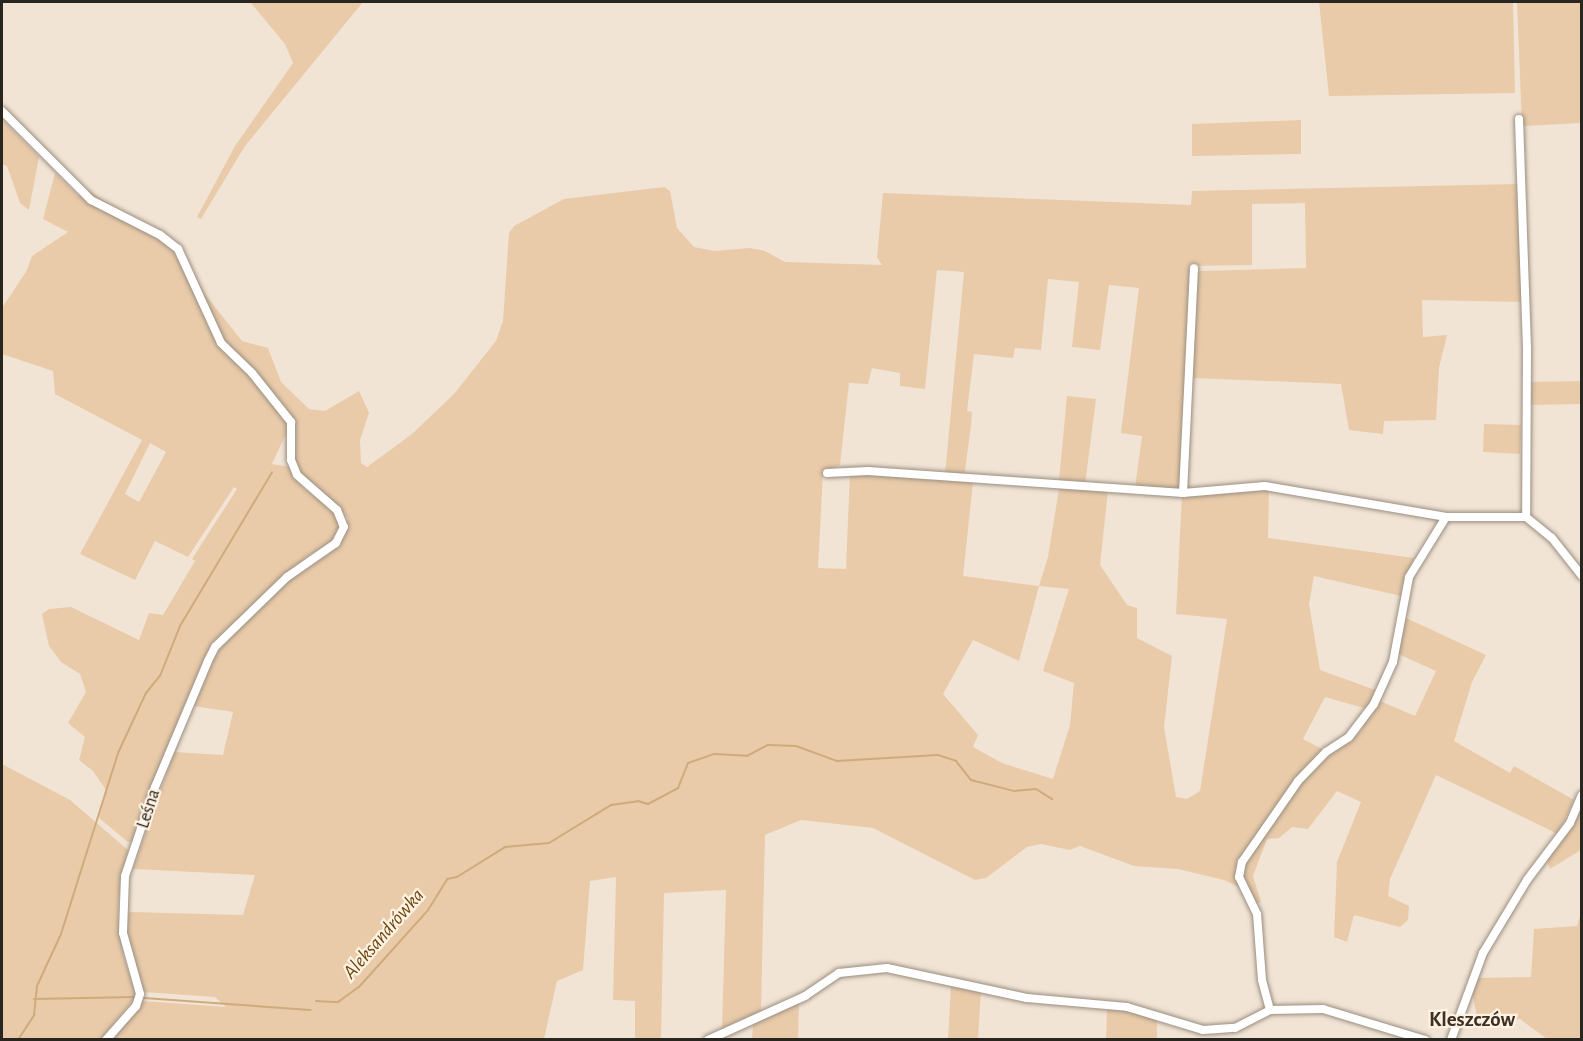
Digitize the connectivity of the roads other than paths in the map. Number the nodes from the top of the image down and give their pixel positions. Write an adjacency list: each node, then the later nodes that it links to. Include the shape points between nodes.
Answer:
1 (2, 111): 11 (street, Leśna, via 91,200 160,235 178,249 220,343 252,373 291,422 291,460 297,475 337,510 344,527 336,543 307,560 215,647 155,787 123,893 123,933 139,999)
2 (1519, 120): 7 (street, via 1527,348)
3 (1194, 268): 5 (street)
4 (827, 473): 5 (street, via 868,471)
5 (1183, 493): 6 (street, via 1265,486)
6 (1446, 517): 7 (street); 10 (street, via 1408,577 1393,662 1374,704 1349,737 1326,752 1298,781 1242,862 1239,877 1257,914 1262,980)
7 (1526, 518): 8 (street, via 1552,538)
8 (1581, 576)
9 (1581, 795): 14 (street, via 1570,823 1527,880 1483,953)
10 (1270, 1010): 12 (street, via 1220,1031 1127,1006 1027,998 908,970 863,968 839,973 805,996); 13 (street, via 1323,1009)
11 (106, 1040)
12 (708, 1040)
13 (1425, 1040)
14 (1451, 1040)

